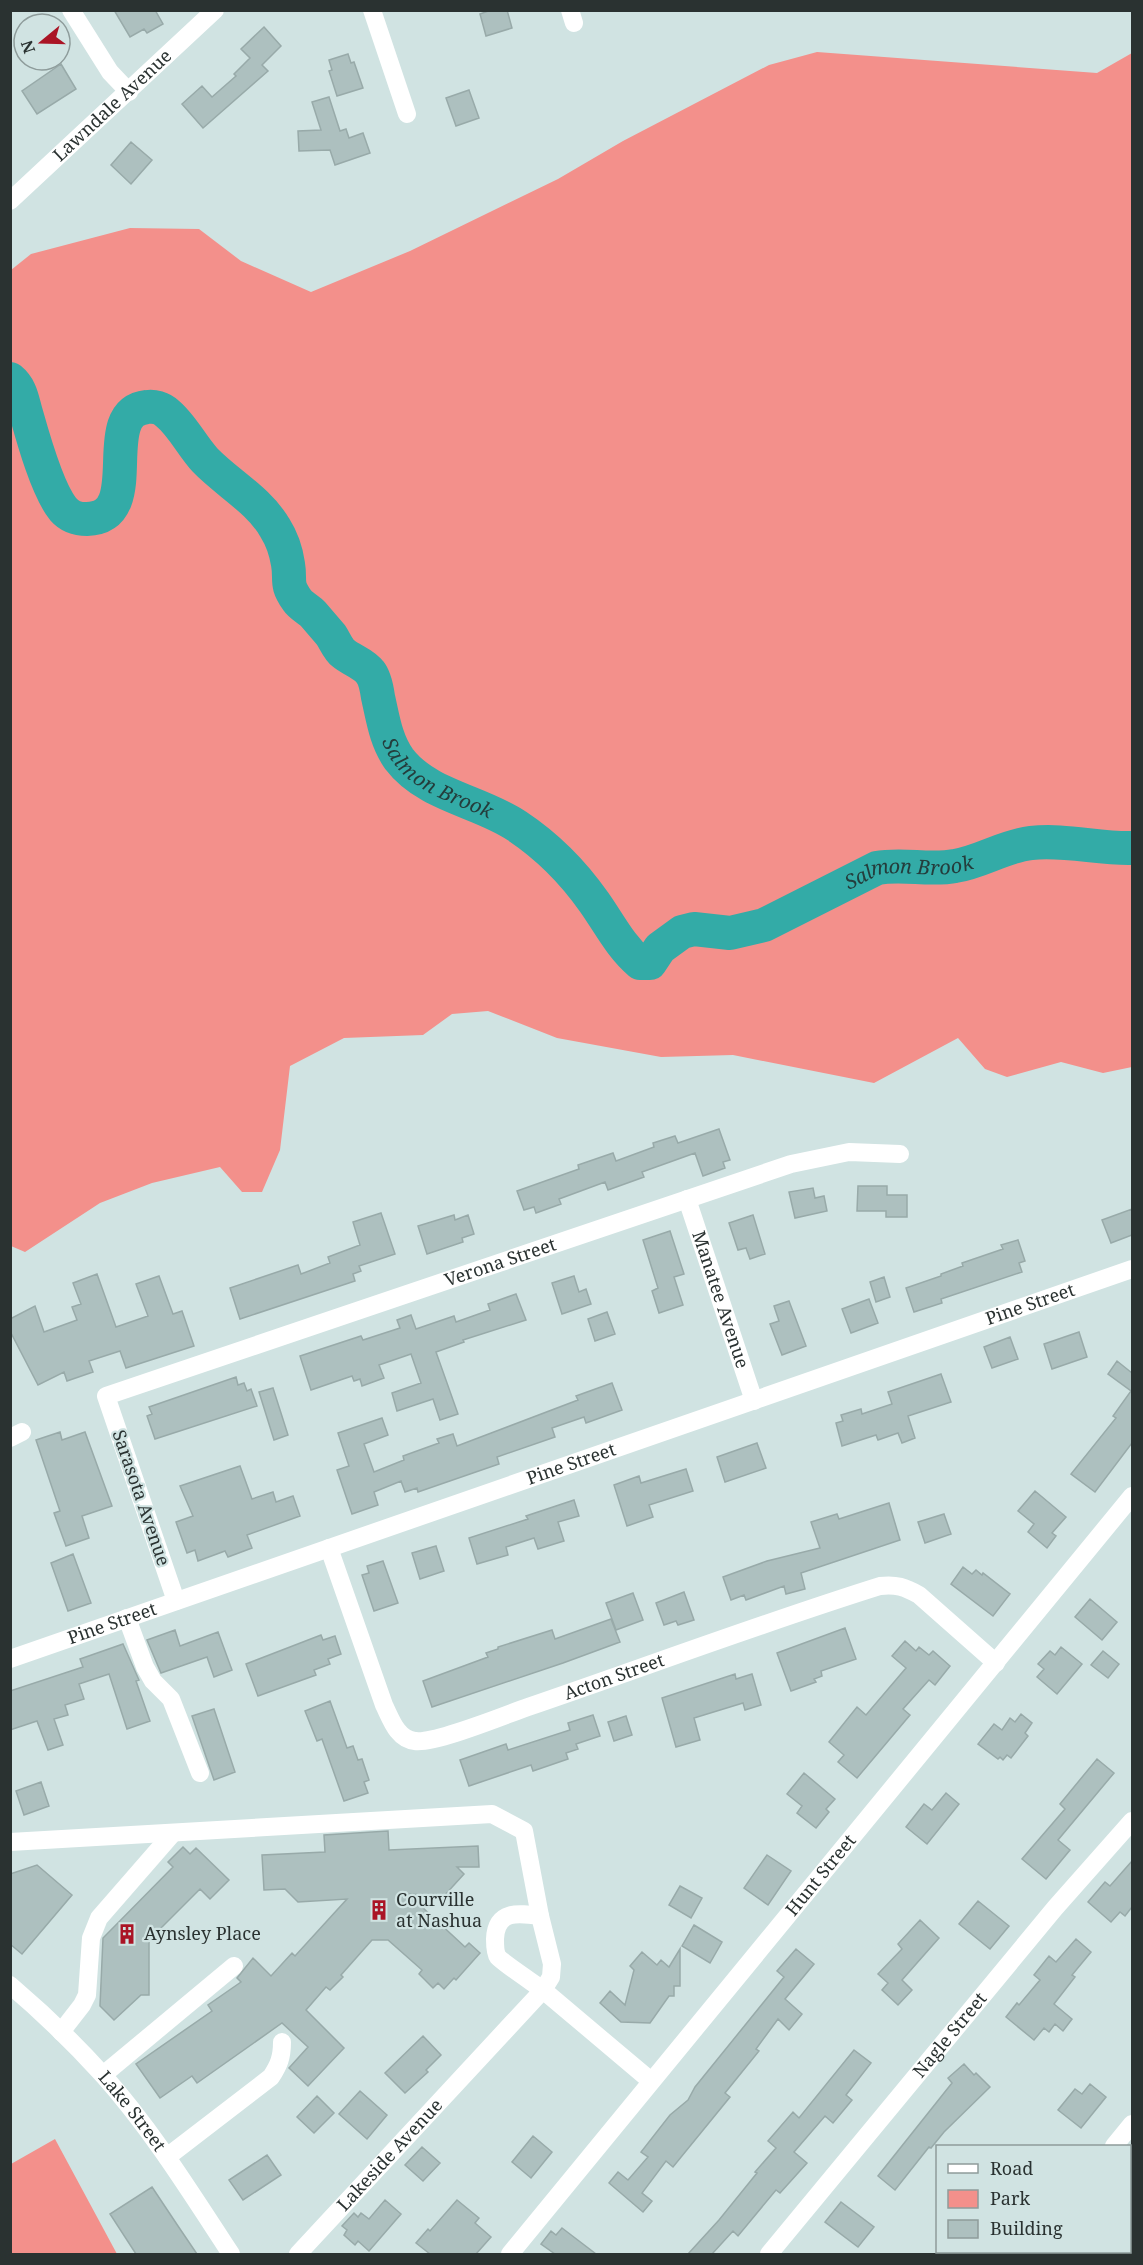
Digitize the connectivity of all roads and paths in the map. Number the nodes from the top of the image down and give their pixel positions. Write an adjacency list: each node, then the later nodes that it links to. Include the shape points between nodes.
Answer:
1 (71, 10): 4 (street, via 110,72)
2 (215, 10): 4 (street, Lawndale Avenue)
3 (372, 10): 5 (street)
4 (129, 92): 6 (street, Lawndale Avenue)
5 (407, 114)
6 (10, 201)
7 (900, 1154): 8 (street, Verona Street, via 849,1152 820,1156)
8 (687, 1199): 10 (street, Verona Street); 11 (street, Manatee Avenue)
9 (1132, 1269): 11 (street, Pine Street)
10 (106, 1396): 14 (street, Sarasota Avenue)
11 (754, 1401): 13 (street, Pine Street)
12 (1132, 1496): 17 (street, Hunt Street)
13 (329, 1548): 14 (street, Pine Street); 17 (street, Acton Street, via 384,1705 403,1737 414,1741 429,1740 880,1586 904,1587 919,1595)
14 (176, 1601): 15 (street, Pine Street)
15 (127, 1618): 16 (street, Pine Street); 18 (street, via 145,1667 171,1699)
16 (10, 1659)
17 (996, 1663): 29 (street, Hunt Street)
18 (200, 1773)
19 (1132, 1821): 36 (street, Nagle Street, via 1055,1908)
20 (173, 1833): 21 (street); 22 (street, via 492,1814 524,1831); 26 (street, via 99,1918 92,1938 87,1995)
21 (10, 1842)
22 (540, 1916): 25 (street, via 552,1964 551,1977); 25 (street, via 512,1914 502,1919 495,1929 495,1943 498,1957)
23 (234, 1966): 28 (street)
24 (10, 1985): 26 (street, Lake Street)
25 (543, 1990): 29 (street); 34 (street, Lakeside Avenue)
26 (61, 2032): 28 (street, Lake Street)
27 (282, 2042): 32 (street, via 282,2056 271,2077)
28 (103, 2075): 32 (street, Lake Street)
29 (651, 2081): 35 (street, Hunt Street)
30 (1132, 2124): 31 (street)
31 (1115, 2145)
32 (167, 2157): 33 (street, Lake Street)
33 (231, 2254)
34 (298, 2254)
35 (510, 2254)
36 (769, 2254)

